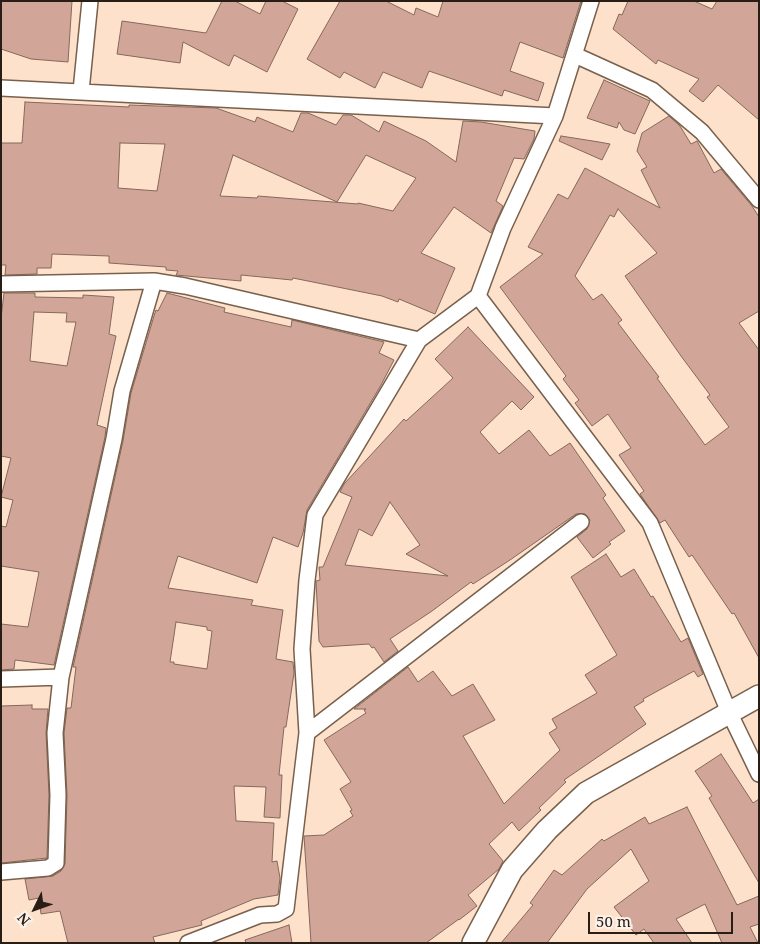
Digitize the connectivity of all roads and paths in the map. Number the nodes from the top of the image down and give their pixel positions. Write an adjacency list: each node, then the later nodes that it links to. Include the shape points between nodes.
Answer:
1 (90, 1): 5 (street)
2 (591, 1): 3 (street)
3 (575, 55): 6 (street); 7 (street, via 652,90 702,132)
4 (1, 88): 5 (street)
5 (81, 91): 6 (street)
6 (555, 116): 10 (street, via 503,228)
7 (759, 200)
8 (154, 280): 9 (street); 11 (street); 13 (street, via 122,391)
9 (1, 284)
10 (478, 296): 11 (street); 16 (street, via 650,523)
11 (419, 340): 17 (street, via 315,515 302,649)
12 (581, 522): 17 (street)
13 (62, 677): 14 (street); 19 (street, via 55,733 58,795 56,863 48,868)
14 (1, 679)
15 (759, 696): 16 (main road)
16 (729, 712): 18 (street); 21 (main road, via 586,794 546,830 512,870)
17 (307, 733): 20 (street, via 286,909 276,914 260,914)
18 (759, 774)
19 (1, 872)
20 (188, 943)
21 (473, 943)

